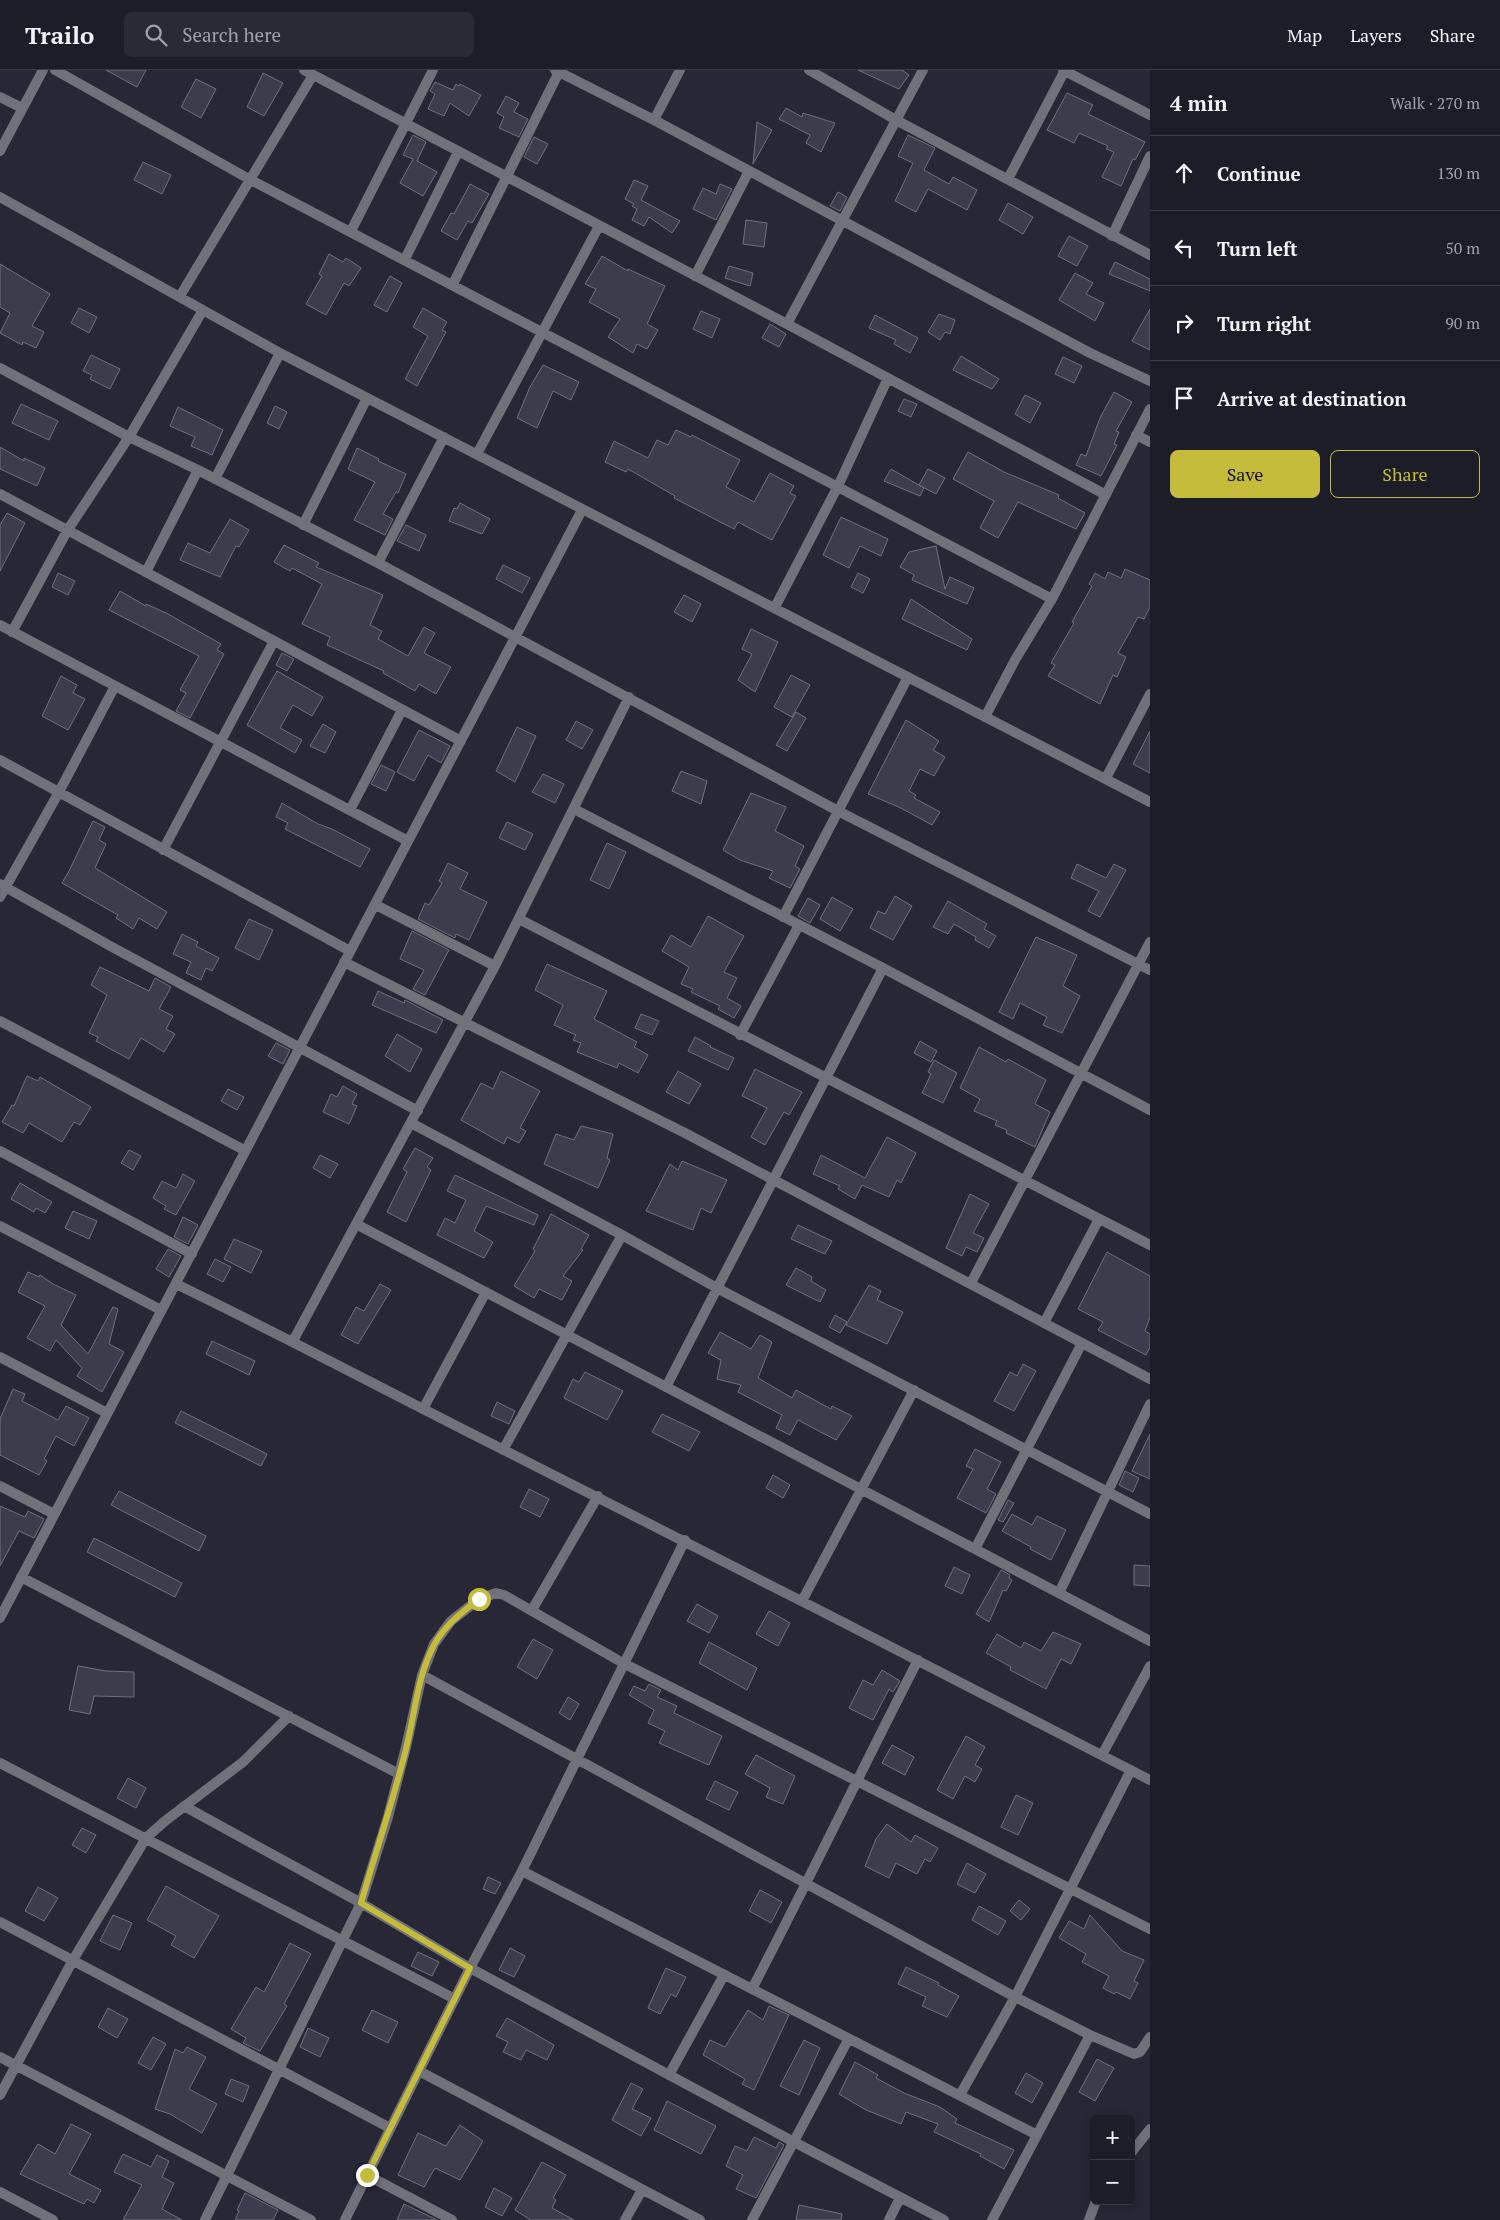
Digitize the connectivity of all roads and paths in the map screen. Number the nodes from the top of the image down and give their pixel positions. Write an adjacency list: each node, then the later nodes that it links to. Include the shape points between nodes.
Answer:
1 (42, 70): 11 (street)
2 (55, 70): 21 (street)
3 (433, 70): 15 (street)
4 (680, 70): 13 (street)
5 (808, 70): 14 (street)
6 (923, 70): 14 (street)
7 (1064, 70): 12 (street); 22 (street)
8 (557, 71): 13 (street); 20 (street)
9 (308, 72): 15 (street); 21 (street)
10 (0, 97): 11 (street)
11 (22, 108): 16 (street)
12 (1150, 115)
13 (654, 120): 19 (street)
14 (896, 120): 22 (street); 24 (street)
15 (404, 123): 17 (street); 26 (street)
16 (0, 151)
17 (458, 152): 20 (street); 29 (street)
18 (1150, 156): 27 (street)
19 (749, 170): 24 (street); 30 (street)
20 (507, 177): 25 (street); 31 (street)
21 (249, 178): 26 (street); 32 (street)
22 (1008, 179): 27 (street)
23 (0, 197): 32 (street)
24 (842, 220): 34 (street); 39 (street)
25 (599, 226): 30 (street); 35 (street)
26 (351, 231): 29 (street)
27 (1112, 236): 28 (street)
28 (1150, 255)
29 (405, 259): 31 (street)
30 (695, 276): 34 (street)
31 (453, 284): 35 (street)
32 (180, 296): 33 (street)
33 (203, 310): 36 (street); 43 (street)
34 (787, 324): 38 (street)
35 (541, 331): 46 (street); 49 (street)
36 (280, 353): 40 (street); 48 (street)
37 (0, 368): 43 (street)
38 (888, 378): 49 (street); 51 (street)
39 (1150, 382)
40 (367, 398): 44 (street); 53 (street)
41 (1150, 409): 42 (street)
42 (1136, 435): 45 (street); 51 (street)
43 (129, 437): 47 (street); 54 (street)
44 (444, 437): 46 (street); 55 (street)
45 (1150, 442)
46 (477, 454): 52 (street)
47 (198, 470): 48 (street); 56 (street)
48 (216, 479): 53 (street)
49 (838, 486): 57 (street); 58 (street)
50 (0, 494): 54 (street)
51 (1106, 495): 57 (street)
52 (582, 510): 58 (street); 61 (street)
53 (303, 525): 55 (street)
54 (68, 531): 56 (street); 60 (street)
55 (378, 563): 61 (street)
56 (146, 572): 62 (street)
57 (1052, 598): 68 (street)
58 (775, 607): 63 (street)
59 (0, 626): 60 (street)
60 (12, 632): 64 (street)
61 (515, 637): 66 (street); 69 (street)
62 (274, 641): 67 (street); 70 (street)
63 (908, 676): 68 (street); 77 (street)
64 (114, 686): 70 (street); 73 (street)
65 (1150, 694): 72 (street)
66 (630, 697): 75 (street); 77 (street)
67 (402, 710): 69 (street); 76 (street)
68 (985, 717): 72 (street)
69 (461, 741): 78 (street)
70 (221, 742): 76 (street); 79 (street)
71 (0, 760): 73 (street)
72 (1106, 778): 74 (street)
73 (59, 792): 79 (street); 80 (street)
74 (1150, 802)
75 (574, 809): 83 (street); 84 (street)
76 (350, 810): 78 (street)
77 (838, 811): 83 (street); 89 (street)
78 (408, 841): 82 (street)
79 (163, 850): 87 (street)
80 (3, 885): 81 (street); 96 (street)
81 (0, 897)
82 (376, 905): 87 (street); 90 (street)
83 (783, 917): 85 (street)
84 (519, 919): 90 (street); 95 (street)
85 (799, 925): 91 (street); 95 (street)
86 (1150, 942): 89 (street)
87 (350, 951): 88 (street)
88 (344, 962): 94 (street); 96 (street)
89 (1138, 964): 92 (street); 97 (street)
90 (495, 966): 94 (street)
91 (883, 968): 97 (street); 98 (street)
92 (1150, 970)
93 (0, 1021): 102 (street)
94 (465, 1022): 100 (street); 105 (street)
95 (740, 1035): 98 (street)
96 (299, 1047): 100 (street); 102 (street)
97 (1082, 1074): 99 (street); 104 (street)
98 (827, 1078): 104 (street); 105 (street)
99 (1150, 1110)
100 (418, 1111): 101 (street)
101 (411, 1123): 107 (street); 109 (street)
102 (244, 1150): 111 (street)
103 (1, 1155): 111 (street)
104 (1026, 1180): 106 (street); 112 (street)
105 (773, 1181): 112 (street); 114 (street)
106 (1099, 1219): 110 (street); 117 (street)
107 (356, 1224): 115 (street); 119 (street)
108 (0, 1226): 116 (street)
109 (622, 1235): 114 (street); 118 (street)
110 (1150, 1245)
111 (192, 1254): 113 (street)
112 (971, 1283): 117 (street)
113 (176, 1284): 116 (street); 119 (street)
114 (717, 1288): 123 (street); 124 (street)
115 (486, 1292): 118 (street); 126 (street)
116 (161, 1310): 127 (street)
117 (1044, 1324): 120 (street)
118 (568, 1335): 123 (street); 129 (street)
119 (293, 1341): 126 (street)
120 (1082, 1342): 122 (street); 128 (street)
121 (0, 1357): 127 (street)
122 (1150, 1379)
123 (666, 1387): 131 (street)
124 (914, 1390): 128 (street); 131 (street)
125 (1150, 1404): 132 (street)
126 (424, 1409): 129 (street)
127 (107, 1414): 134 (street)
128 (1025, 1449): 132 (street); 137 (street)
129 (503, 1450): 133 (street)
130 (0, 1486): 134 (street)
131 (862, 1491): 137 (street); 140 (street)
132 (1107, 1491): 135 (street); 139 (street)
133 (598, 1496): 136 (street); 141 (street)
134 (54, 1514): 138 (street)
135 (1150, 1514)
136 (685, 1540): 140 (street); 145 (street)
137 (975, 1549): 139 (street)
138 (21, 1577): 142 (street); 148 (street)
139 (1059, 1593): 143 (street)
140 (802, 1601): 144 (street)
141 (532, 1610): 145 (street); 147 (street, via 504,1594 496,1593 479,1599 441,1634)
142 (0, 1618)
143 (1150, 1641)
144 (918, 1660): 149 (street); 155 (street)
145 (623, 1663): 150 (street); 155 (street)
146 (1150, 1666): 149 (street)
147 (422, 1675): 150 (street); 153 (street)
148 (289, 1716): 153 (street); 156 (street, via 242,1762)
149 (1102, 1755): 152 (street)
150 (575, 1759): 158 (street); 159 (street)
151 (0, 1763): 157 (street)
152 (1131, 1770): 154 (street); 160 (street)
153 (399, 1774): 161 (street)
154 (1150, 1780)
155 (856, 1781): 159 (street); 160 (street)
156 (184, 1806): 157 (street); 161 (street)
157 (146, 1838): 164 (street); 165 (street)
158 (522, 1870): 166 (street); 167 (street)
159 (807, 1884): 168 (street); 169 (street)
160 (1070, 1889): 163 (street); 169 (street)
161 (361, 1903): 164 (street); 166 (street)
162 (0, 1922): 165 (street)
163 (1150, 1929)
164 (342, 1940): 170 (street); 176 (street)
165 (73, 1960): 175 (street); 176 (street)
166 (470, 1968): 170 (street); 178 (street)
167 (724, 1975): 168 (street); 178 (street)
168 (752, 1989): 173 (street)
169 (1015, 1997): 171 (street); 180 (street)
170 (455, 1999): 177 (street)
171 (1090, 2035): 172 (street, via 1134,2054 1140,2052); 183 (street)
172 (1150, 2037)
173 (848, 2040): 180 (street); 184 (street)
174 (0, 2057): 175 (street)
175 (16, 2066): 179 (street); 187 (street)
176 (279, 2068): 181 (street); 187 (street)
177 (419, 2071): 181 (street); 188 (street)
178 (669, 2075): 184 (street)
179 (0, 2095)
180 (960, 2096): 183 (street)
181 (390, 2128): 186 (street)
182 (1150, 2129): 185 (street)
183 (1037, 2135): 202 (street)
184 (794, 2142): 190 (street); 199 (street)
185 (1135, 2148)
186 (367, 2175): 195 (street); 196 (street)
187 (226, 2176): 193 (street); 194 (street)
188 (642, 2190): 197 (street); 198 (street)
189 (0, 2192): 192 (street)
190 (900, 2198): 200 (street); 201 (street)
191 (1095, 2205): 203 (street)
192 (53, 2220)
193 (205, 2220)
194 (311, 2220)
195 (345, 2220)
196 (452, 2220)
197 (625, 2220)
198 (700, 2220)
199 (752, 2220)
200 (888, 2220)
201 (944, 2220)
202 (992, 2220)
203 (1089, 2220)

